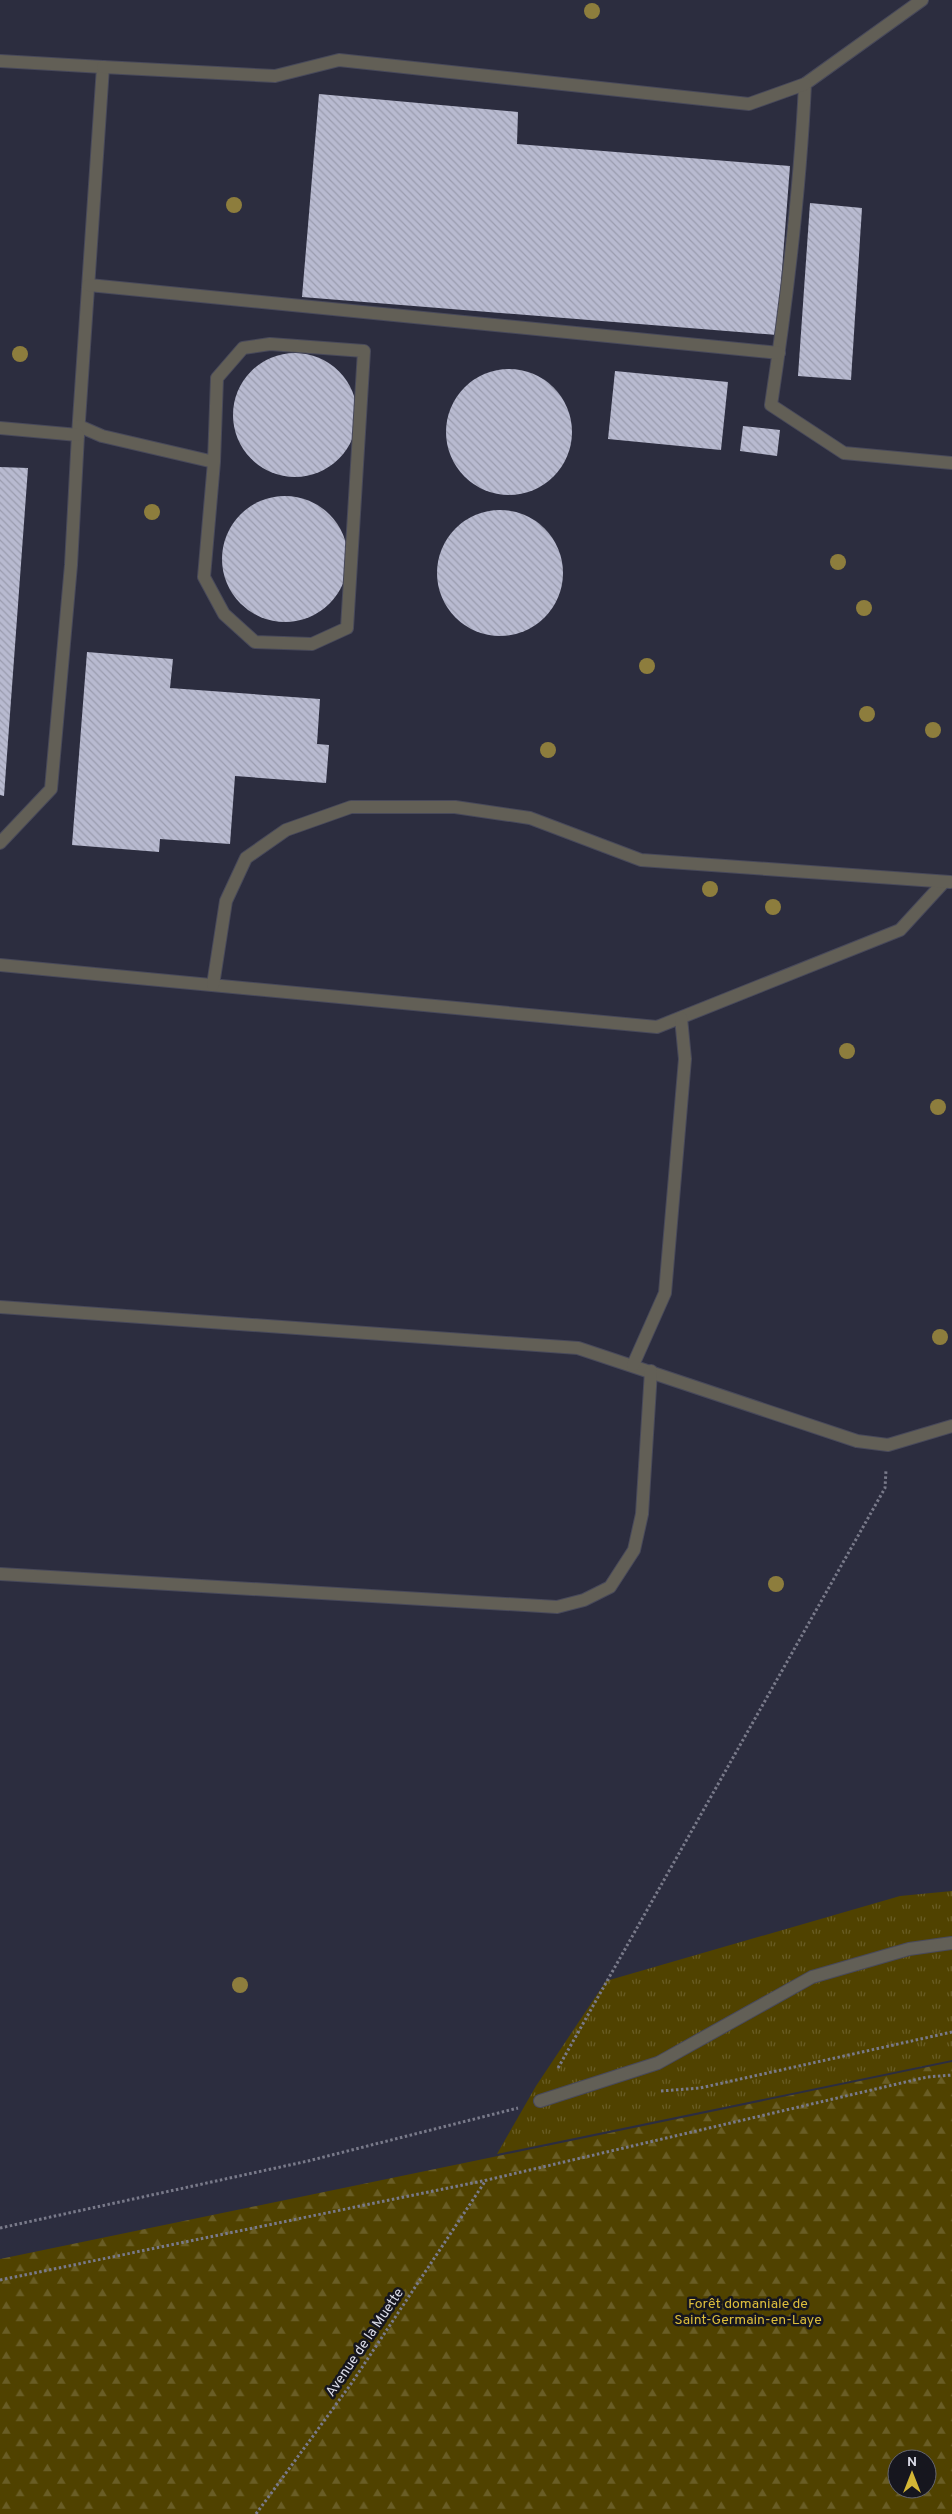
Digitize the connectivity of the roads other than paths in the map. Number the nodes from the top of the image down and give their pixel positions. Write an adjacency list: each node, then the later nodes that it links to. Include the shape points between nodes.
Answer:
1 (922, 0): 4 (street)
2 (0, 61): 3 (street)
3 (103, 67): 4 (street, via 275,76 338,60 749,104); 5 (street)
4 (805, 84): 6 (street, via 802,143)
5 (89, 286): 6 (street); 8 (street)
6 (779, 353): 10 (street, via 771,405 844,453)
7 (0, 428): 8 (street)
8 (78, 431): 9 (street); 11 (street, via 72,565 51,789)
9 (214, 462): 9 (street, via 204,577 224,614 255,642 312,644 347,628 364,351 270,344 243,348 217,378)
10 (952, 463)
11 (0, 843)
12 (948, 882): 14 (street, via 640,860 530,818 455,807 351,807 286,830 246,858 226,901); 15 (street, via 900,930)
13 (0, 965): 14 (street)
14 (213, 985): 15 (street, via 657,1027)
15 (681, 1018): 17 (street, via 685,1059 665,1293)
16 (0, 1307): 17 (street, via 578,1348)
17 (633, 1365): 18 (street)
18 (651, 1371): 19 (street, via 856,1441 888,1445); 20 (street, via 642,1514 634,1550 610,1587 584,1600 557,1607)
19 (952, 1426)
20 (0, 1574)
21 (952, 1943): 22 (street, via 909,1949 812,1977 658,2063)
22 (540, 2101)

